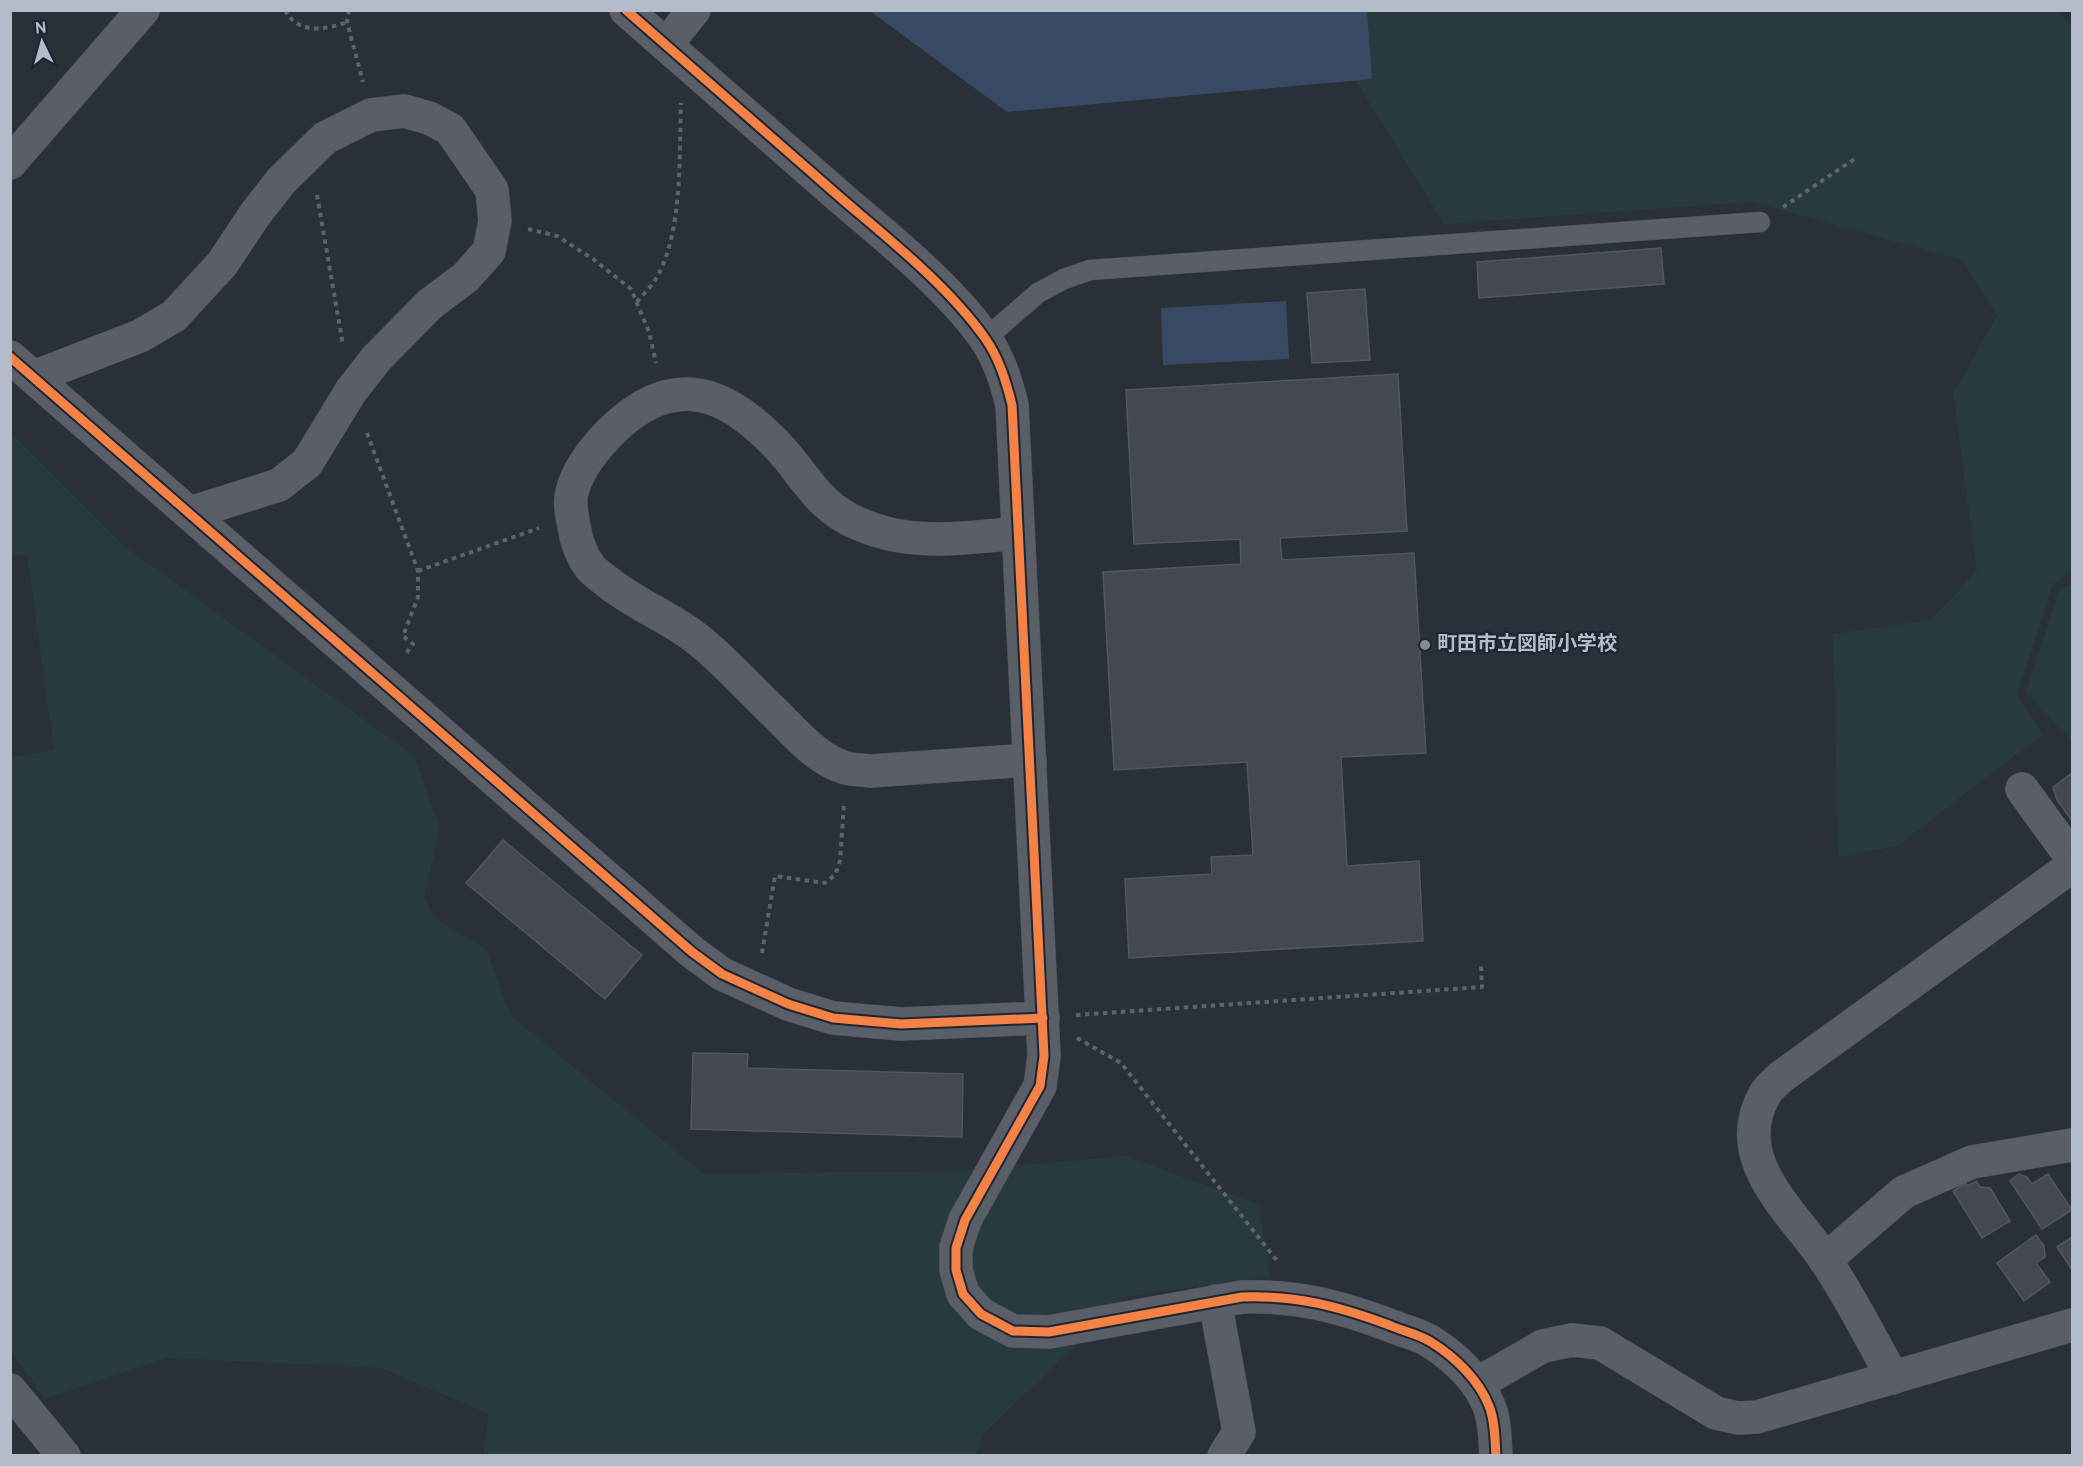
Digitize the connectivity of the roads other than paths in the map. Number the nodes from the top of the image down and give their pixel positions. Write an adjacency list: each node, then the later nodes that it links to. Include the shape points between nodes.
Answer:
1 (143, 10): 5 (street)
2 (626, 10): 4 (street)
3 (694, 10): 4 (street)
4 (675, 53): 7 (street, via 895,245 961,307)
5 (10, 163)
6 (1760, 222): 7 (lane, via 1090,270 1038,294)
7 (985, 339): 10 (street, via 1006,381 1012,405)
8 (22, 367): 9 (street); 9 (street, via 140,336 174,316 222,264 281,181 326,138 371,115 404,111 450,129 492,190 495,221 489,250 466,277 430,304 376,359 351,391 307,463 279,485)
9 (190, 513): 15 (street, via 692,952 722,974 788,1004 833,1018 901,1024)
10 (1018, 533): 11 (street); 11 (street, via 935,540 898,537 859,524 831,509 777,445 741,413 717,399 689,394 664,397 641,408 612,432 582,466 571,494 576,542 590,567 615,588 705,645 821,755 845,768 870,771)
11 (1030, 760): 15 (street)
12 (2022, 789): 13 (street)
13 (2073, 858)
14 (2073, 866): 17 (street, via 1781,1077 1766,1092 1753,1125 1757,1161 1769,1185)
15 (1043, 1018): 18 (street, via 1040,1086 965,1220 956,1248 956,1270 963,1293 981,1314 1022,1332 1049,1332)
16 (2073, 1145): 17 (street, via 1972,1162 1904,1192)
17 (1825, 1260): 20 (street)
18 (1215, 1301): 21 (street, via 1272,1296 1347,1309 1430,1341 1460,1364); 24 (street, via 1239,1432)
19 (2073, 1325): 20 (street)
20 (1893, 1378): 21 (street, via 1756,1417 1738,1418 1716,1413 1600,1343 1572,1340 1543,1346)
21 (1477, 1384): 25 (street, via 1490,1407)
22 (10, 1390): 23 (street)
23 (64, 1455)
24 (1224, 1455)
25 (1496, 1455)

